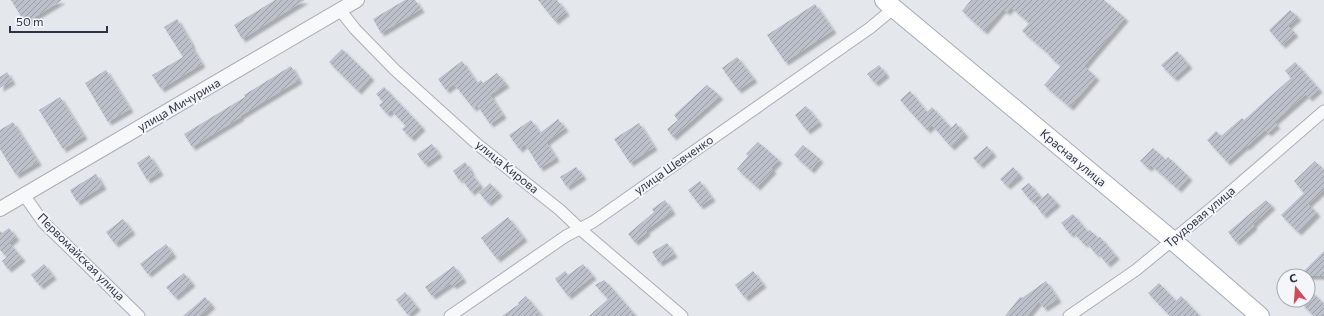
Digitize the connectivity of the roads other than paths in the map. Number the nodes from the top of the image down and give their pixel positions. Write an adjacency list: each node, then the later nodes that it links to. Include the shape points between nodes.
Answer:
1 (357, 0): 3 (street, улица Мичурина)
2 (889, 4): 7 (street, улица Шевченко, via 870,28); 8 (main road, Красная улица)
3 (340, 10): 5 (street, улица Мичурина); 7 (street, улица Кирова, via 355,30 395,70 477,144)
4 (1324, 111): 8 (street, Трудовая улица)
5 (24, 195): 6 (street, улица Мичурина); 9 (street, Первомайская улица, via 43,222)
6 (0, 209)
7 (580, 229): 10 (street, улица Шевченко); 11 (street, улица Кирова)
8 (1172, 240): 12 (street, Трудовая улица, via 1136,270); 13 (main road, Красная улица)
9 (140, 316)
10 (450, 316)
11 (682, 316)
12 (1070, 316)
13 (1260, 316)

